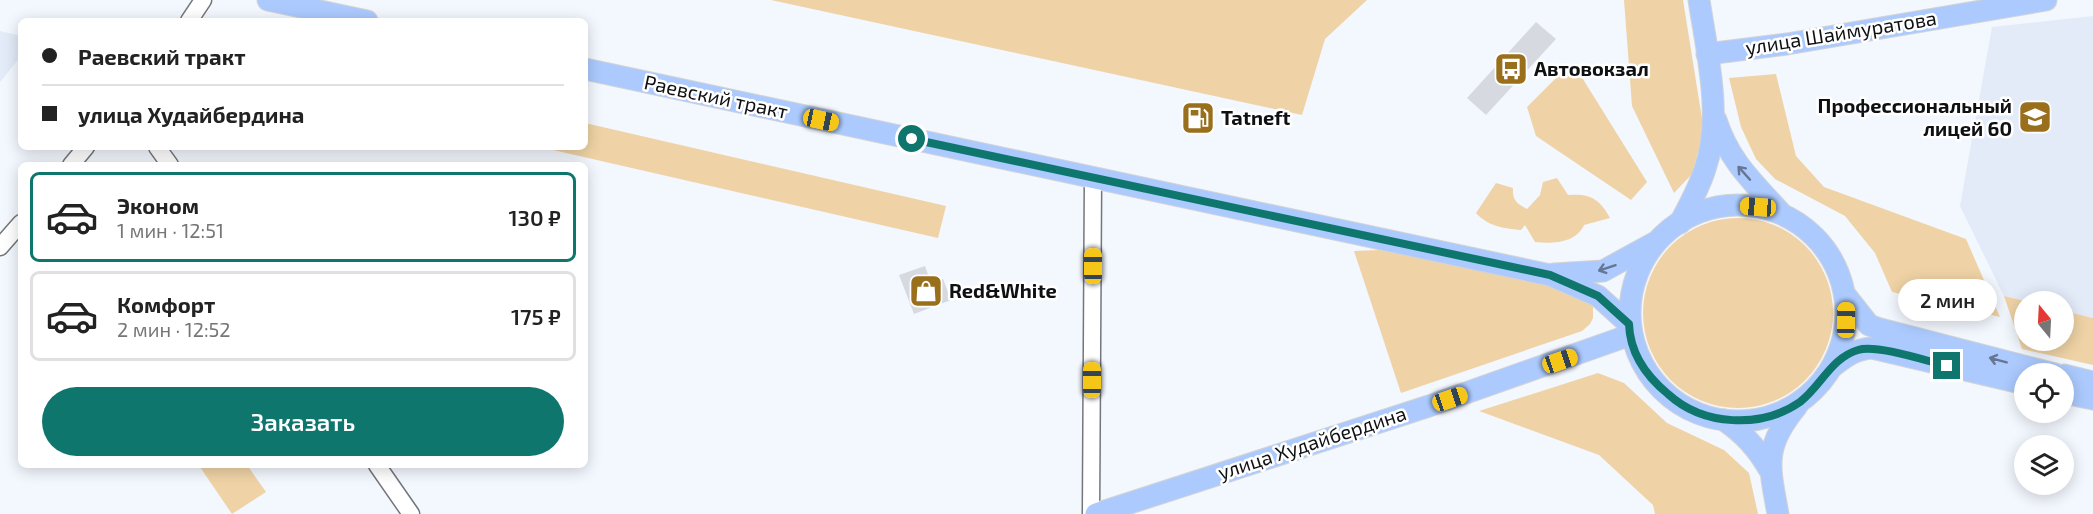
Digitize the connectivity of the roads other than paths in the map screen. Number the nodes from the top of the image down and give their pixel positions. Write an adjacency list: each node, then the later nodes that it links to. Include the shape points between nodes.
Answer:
1 (203, 0): 5 (street)
2 (1699, 0): 7 (main road)
3 (2046, 0): 7 (main road, улица Шаймуратова)
4 (274, 1): 6 (main road)
5 (191, 18)
6 (353, 18)
7 (1707, 54): 9 (main road)
8 (588, 70): 12 (main road, Раевский тракт)
9 (1713, 111): 13 (main road, one-way to 9, via 1734,162 1722,141); 14 (main road, via 1706,167)
10 (84, 150): 11 (street)
11 (74, 162)
12 (1093, 178): 18 (main road, Раевский тракт); 33 (street)
13 (1784, 216): 14 (main road, Раевский тракт, via 1758,207 1732,206 1695,214); 19 (main road, via 1822,246 1835,266)
14 (1680, 224): 16 (main road, Раевский тракт)
15 (18, 226): 17 (street)
16 (1658, 240): 18 (main road, Раевский тракт, one-way to 18, via 1603,270); 20 (main road, via 1635,282)
17 (0, 247)
18 (1550, 275): 20 (main road, Раевский тракт, via 1598,296)
19 (1846, 296): 21 (main road, one-way to 19, via 1869,325); 22 (main road, via 1842,342)
20 (1629, 330): 29 (main road, via 1641,365 1656,385 1697,413); 34 (main road, улица Худайбердина, via 1429,406)
21 (2014, 363)
22 (1829, 370): 24 (main road, via 1849,354 1872,348); 28 (main road)
23 (2074, 377): 25 (main road)
24 (2014, 381)
25 (2093, 382)
26 (2074, 395): 27 (main road)
27 (2093, 399)
28 (1800, 401): 29 (main road, via 1773,415); 31 (main road, via 1772,445)
29 (1724, 420): 31 (main road, via 1756,447)
30 (379, 468): 32 (street)
31 (1770, 470): 35 (main road)
32 (411, 514)
33 (1090, 514)
34 (1096, 514)
35 (1778, 514)

